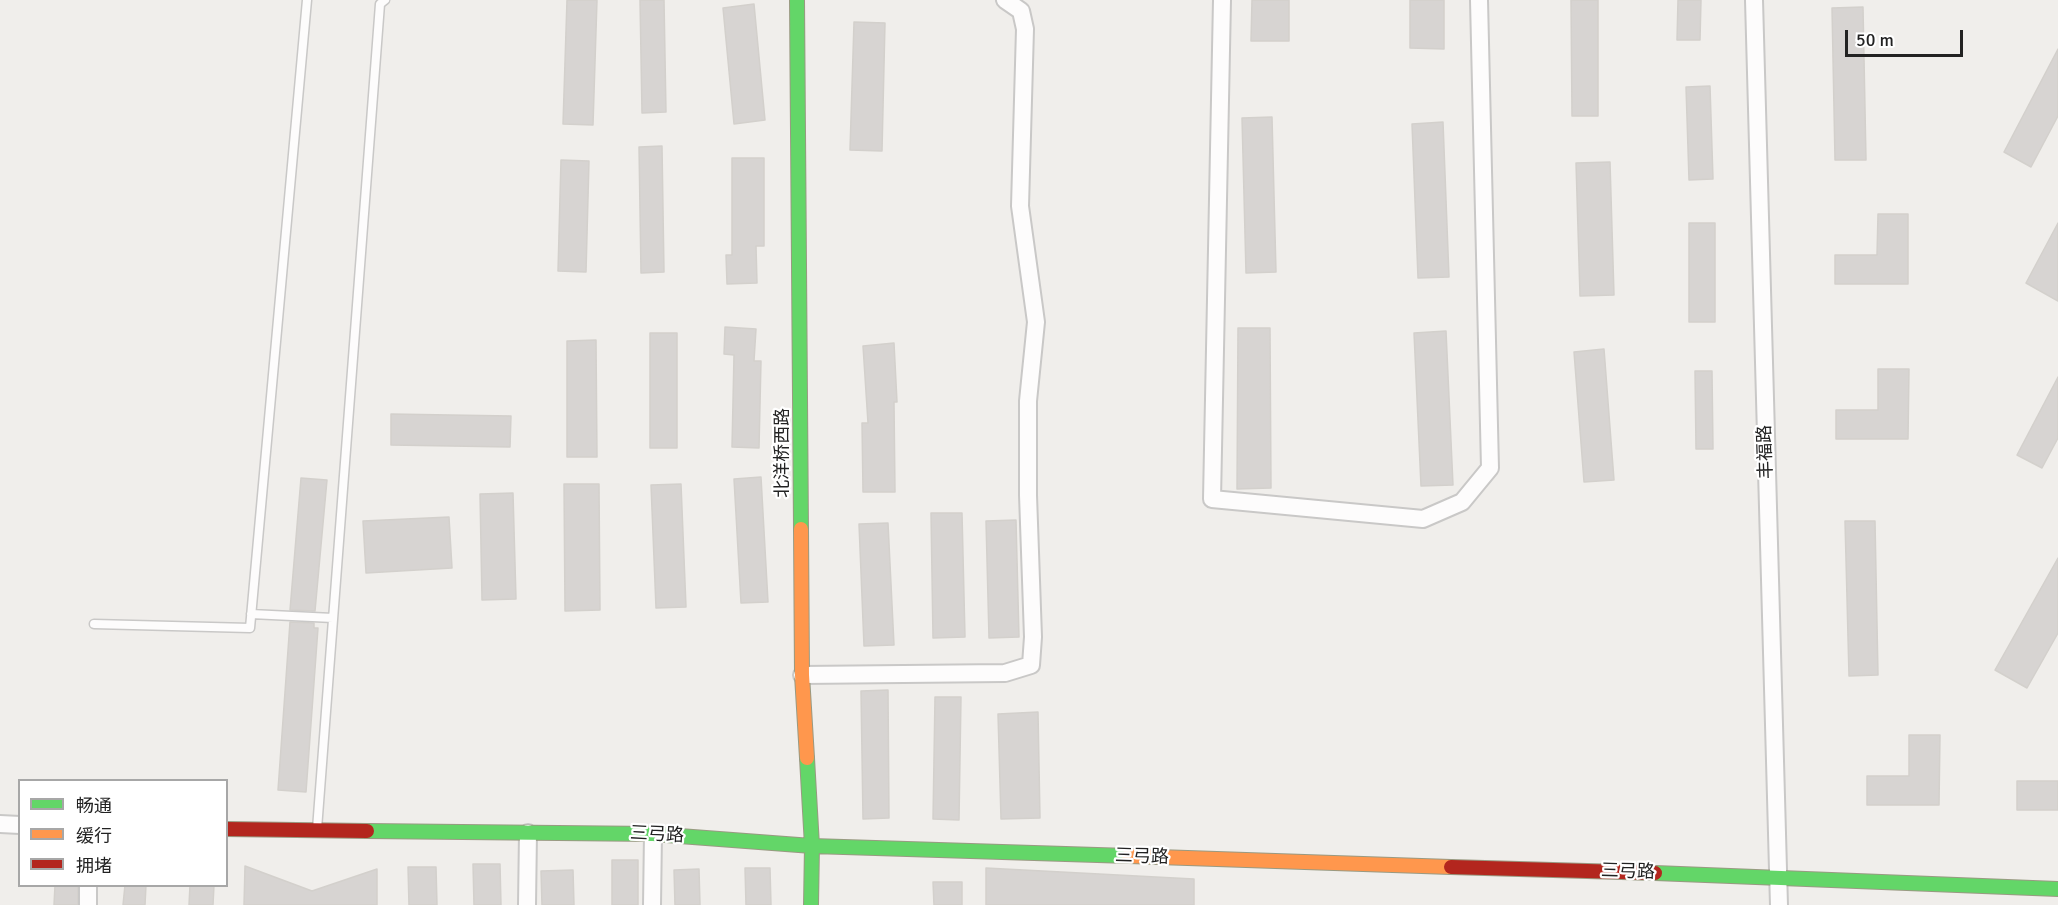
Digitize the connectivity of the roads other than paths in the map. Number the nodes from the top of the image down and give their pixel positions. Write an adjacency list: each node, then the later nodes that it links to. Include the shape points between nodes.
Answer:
1 (307, 0): 8 (lane)
2 (797, 0): 11 (street, 北洋桥西路)
3 (1005, 0): 11 (street, via 1021,11 1025,29 1020,206 1036,322 1028,401 1034,637 1031,665 1005,673)
4 (1222, 0): 5 (street, via 1212,499 1423,519 1462,502 1490,468)
5 (1479, 0)
6 (1754, 0): 19 (street, 丰福路)
7 (380, 1): 9 (lane)
8 (251, 614): 9 (lane); 10 (lane, via 250,628)
9 (333, 618): 15 (lane)
10 (94, 624)
11 (802, 675): 18 (street, 北洋桥西路)
12 (0, 824): 13 (street)
13 (18, 825)
14 (228, 829): 15 (street, 三弓路)
15 (316, 830): 16 (street, 三弓路)
16 (528, 833): 17 (street, 三弓路); 23 (street)
17 (653, 834): 18 (street, 三弓路); 24 (street)
18 (812, 846): 19 (street, 三弓路); 25 (street, 北洋桥西路)
19 (1778, 877): 21 (street, 三弓路); 26 (street, 丰福路)
20 (88, 887): 22 (street)
21 (2058, 889)
22 (88, 905)
23 (527, 905)
24 (652, 905)
25 (811, 905)
26 (1779, 905)

